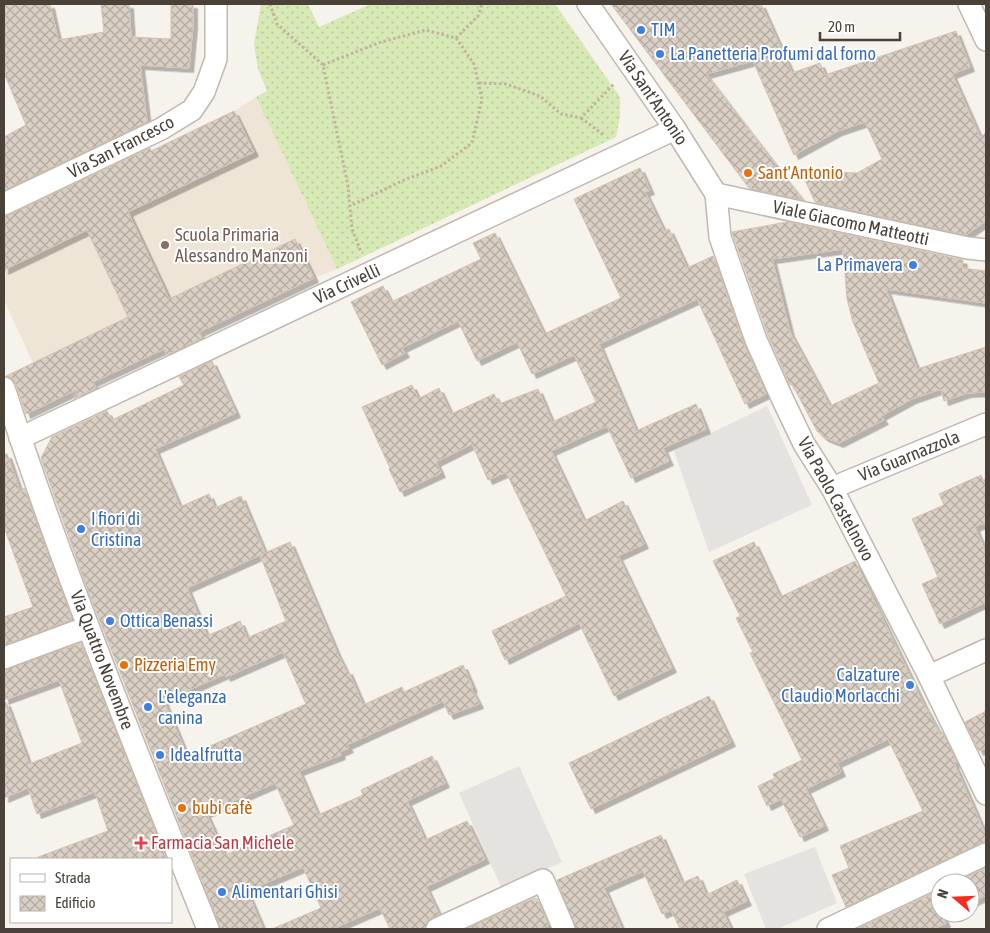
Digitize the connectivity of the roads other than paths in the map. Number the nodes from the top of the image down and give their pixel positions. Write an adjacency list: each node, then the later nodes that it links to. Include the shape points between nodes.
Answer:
1 (216, 4): 5 (street, Via San Francesco, via 216,59 204,92 192,110 161,130)
2 (588, 4): 3 (street, Via Sant'Antonio)
3 (675, 129): 4 (street, Via Sant'Antonio); 9 (street, Via Crivelli)
4 (716, 194): 6 (street, Viale Giacomo Matteotti); 10 (street, Via Paolo Castelnovo, via 720,237 756,340 804,444)
5 (4, 204)
6 (986, 250)
7 (4, 388): 9 (street, Via Quattro Novembre)
8 (986, 424): 10 (street, Via Guarnazzola)
9 (20, 438): 11 (street, Via Quattro Novembre)
10 (832, 488): 14 (street, Via Paolo Castelnovo)
11 (88, 627): 13 (street); 17 (street, Via Quattro Novembre)
12 (986, 650): 14 (street)
13 (4, 658)
14 (929, 676): 15 (street, Via Paolo Castelnovo)
15 (986, 794)
16 (986, 854): 20 (street)
17 (208, 929)
18 (437, 929): 19 (street, via 543,880)
19 (564, 929)
20 (828, 929)

